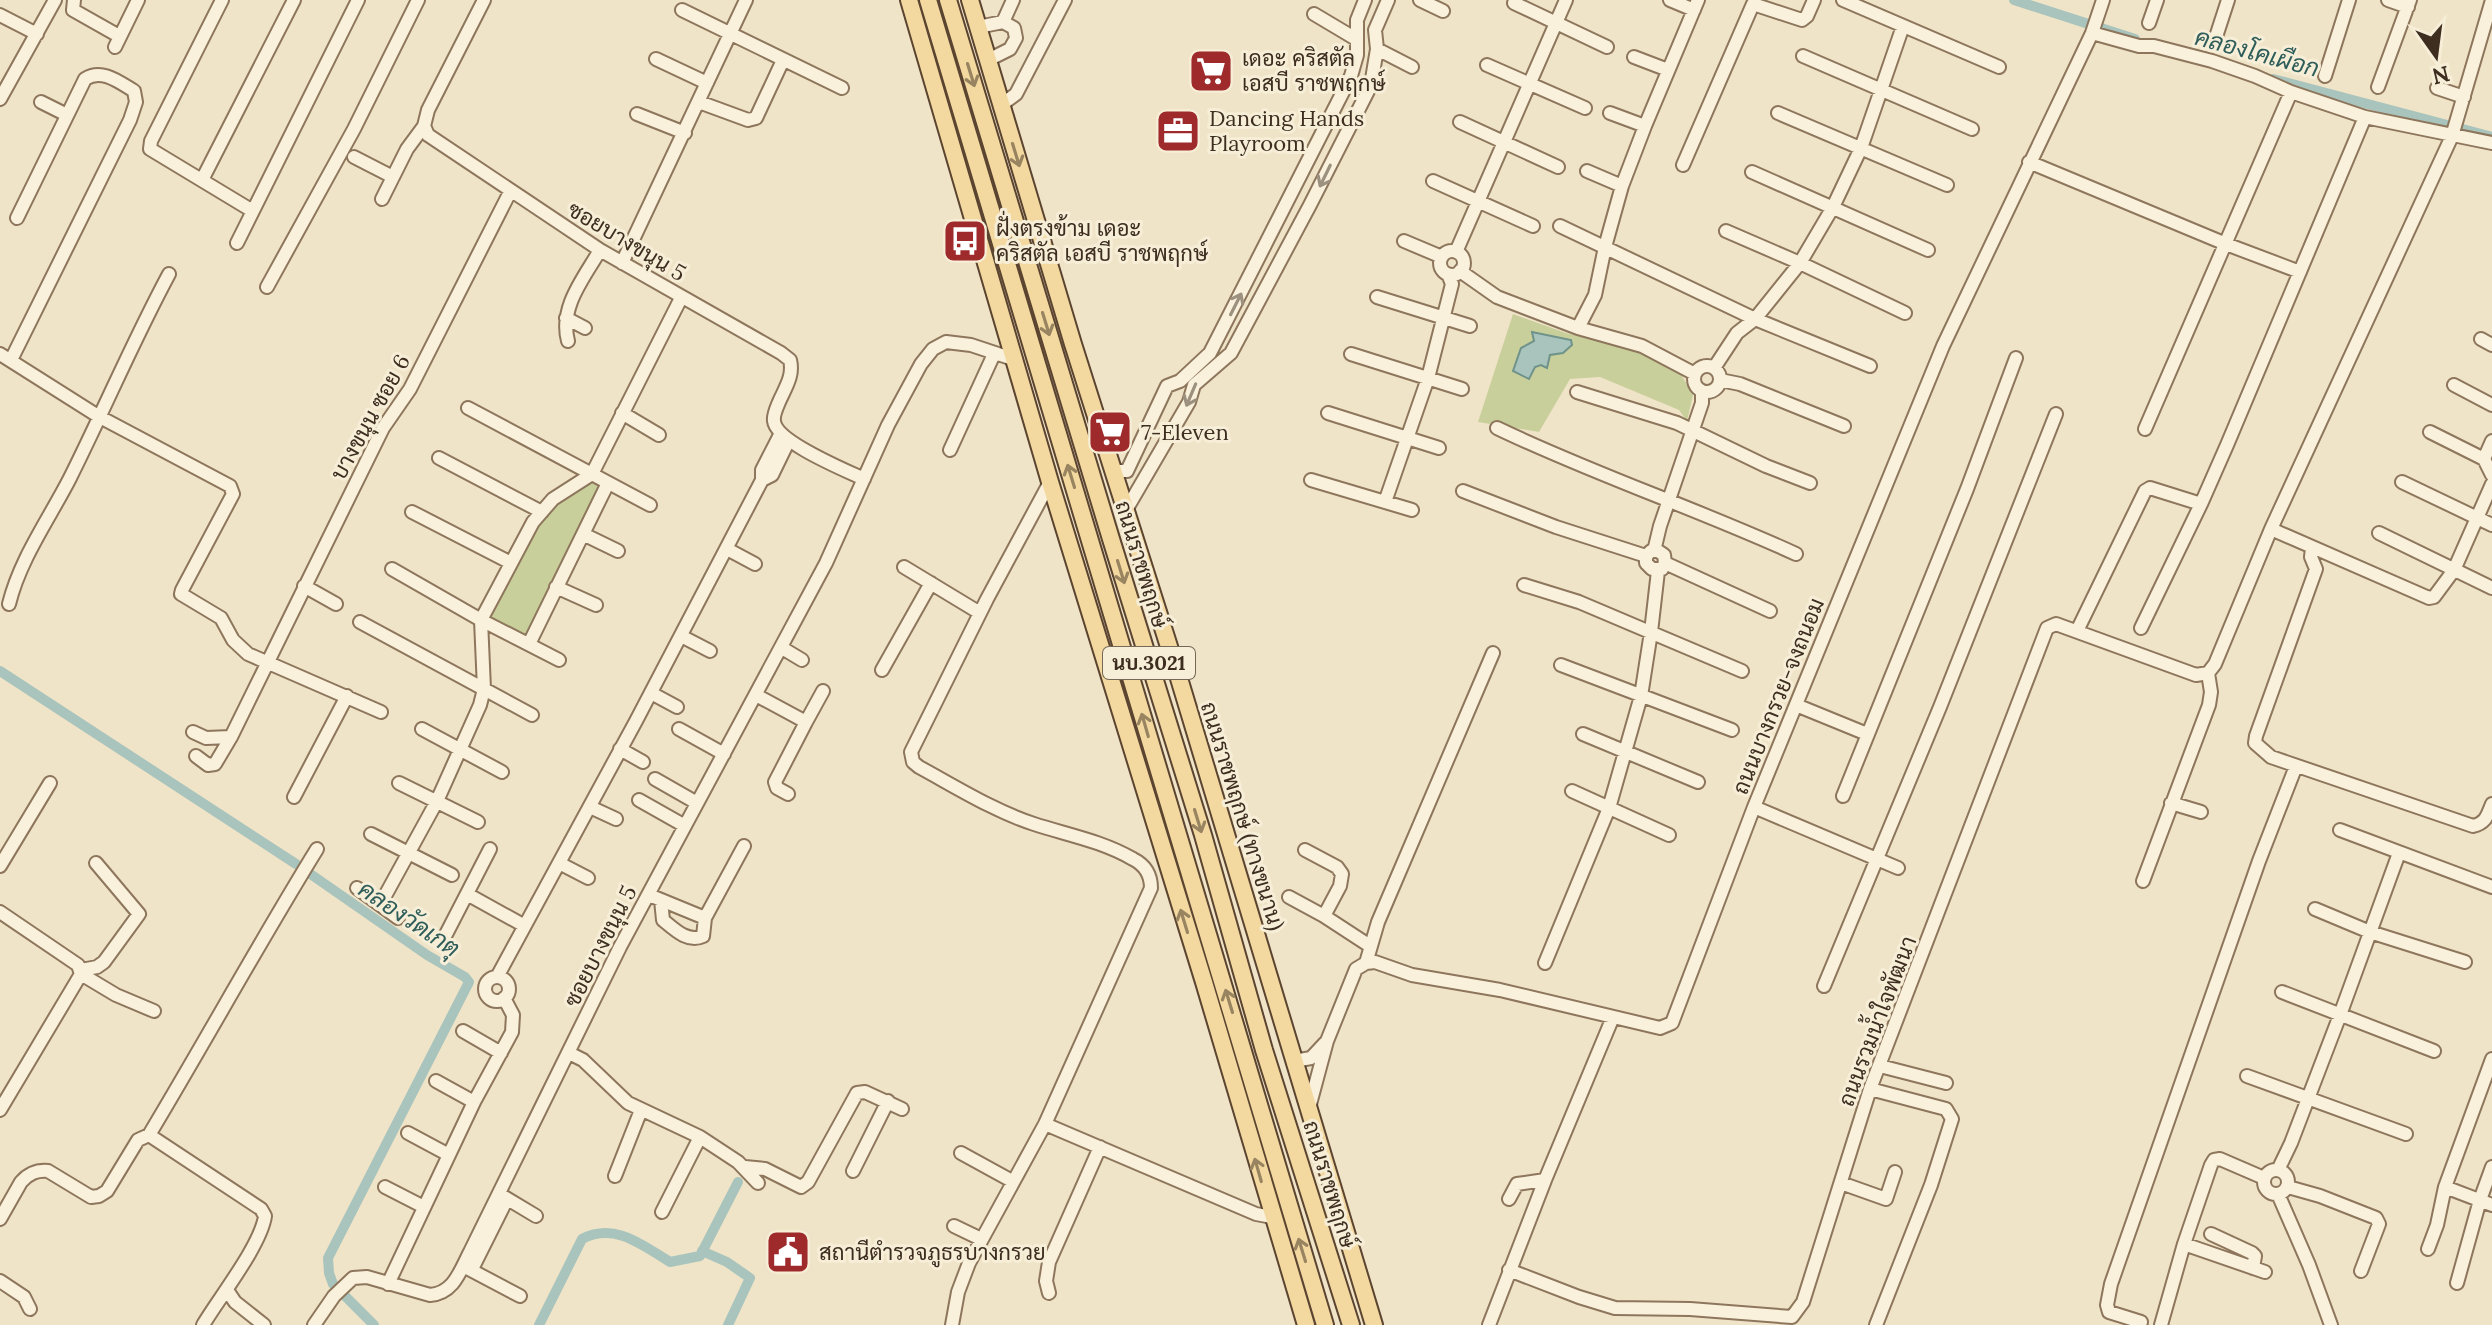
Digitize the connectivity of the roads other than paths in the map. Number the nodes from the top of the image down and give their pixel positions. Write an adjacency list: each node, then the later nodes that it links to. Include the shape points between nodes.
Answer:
1 (55, 0): 44 (street)
2 (74, 0): 3 (street, via 73,10 117,42)
3 (138, 0)
4 (222, 0): 96 (street, via 150,149)
5 (294, 0): 96 (street)
6 (358, 0): 106 (street)
7 (418, 0): 124 (street)
8 (484, 0): 81 (street)
9 (746, 0): 45 (street)
10 (909, 0): 139 (main road, นบ.3021)
11 (918, 0): 47 (main road)
12 (928, 0): 47 (main road, ถนนราชพฤกษ์ / นบ.3021)
13 (948, 0): 248 (main road, ถนนราชพฤกษ์ / นบ.3021, one-way to 248)
14 (970, 0): 42 (main road, ถนนราชพฤกษ์ (ทางขนาน) / นบ.3021)
15 (1013, 0): 38 (street)
16 (1065, 0): 73 (street, via 1016,94)
17 (1365, 0): 46 (street)
18 (1388, 0): 50 (street, via 1375,30)
19 (1420, 0): 35 (street)
20 (1566, 0): 40 (street)
21 (1670, 0): 33 (street)
22 (1814, 0): 30 (street, via 1802,20)
23 (1843, 0): 41 (street)
24 (2103, 0): 43 (street, ถนนบางกรวย-จงถนอม)
25 (2157, 0): 39 (street)
26 (2228, 0): 48 (street)
27 (2349, 0): 60 (street)
28 (2388, 0): 32 (street)
29 (2492, 0): 69 (street)
30 (1754, 2): 91 (street)
31 (1514, 3): 40 (street)
32 (2409, 3): 64 (street)
33 (1696, 5): 59 (street)
34 (682, 10): 45 (street)
35 (1443, 11)
36 (1314, 14): 46 (street)
37 (0, 15): 44 (street)
38 (1003, 22): 42 (street); 55 (street, via 1014,28 1016,38 1005,53)
39 (2149, 23)
40 (1555, 24): 49 (street); 63 (street)
41 (1903, 26): 58 (street); 67 (street)
42 (978, 27): 55 (main road, ถนนราชพฤกษ์ (ทางขนาน) / นบ.3021)
43 (2094, 27): 68 (street, via 2212,61); 90 (street, ถนนบางกรวย-จงถนอม)
44 (37, 34): 61 (street)
45 (729, 34): 54 (street); 62 (street)
46 (1356, 39): 101 (street, via 1351,76)
47 (941, 41): 354 (main road, ถนนราชพฤกษ์ / นบ.3021, one-way to 47)
48 (2214, 43)
49 (1607, 47)
50 (1377, 49): 57 (street); 104 (street, one-way to 104, via 1371,85)
51 (1803, 56): 67 (street)
52 (1634, 57): 59 (street)
53 (656, 59): 62 (street)
54 (783, 60): 65 (street); 72 (street, via 756,118 748,120)
55 (988, 60): 73 (main road, ถนนราชพฤกษ์ (ทางขนาน) / นบ.3021)
56 (1487, 65): 63 (street)
57 (1412, 67)
58 (1999, 67)
59 (1668, 70): 82 (street)
60 (2325, 76)
61 (4, 81): 70 (street)
62 (707, 83): 72 (street)
63 (1530, 83): 74 (street); 86 (street)
64 (2378, 87)
65 (842, 88)
66 (2437, 88): 69 (street)
67 (1881, 90): 83 (street); 88 (street)
68 (2291, 92): 79 (street); 113 (street)
69 (2464, 97): 84 (street)
70 (0, 99)
71 (41, 102): 78 (street)
72 (699, 102): 85 (street)
73 (1001, 105): 167 (main road, ถนนราชพฤกษ์ (ทางขนาน) / นบ.3021, one-way to 167)
74 (1585, 108)
75 (1610, 113): 82 (street)
76 (1778, 113): 88 (street)
77 (637, 114): 85 (street)
78 (67, 115): 107 (street); 137 (street, via 85,79 95,74 117,79 136,97 118,146)
79 (2365, 117): 84 (street); 122 (street)
80 (1460, 122): 86 (street)
81 (424, 126): 95 (street); 100 (street, ซอยบางขนุน 5, via 434,140)
82 (1645, 126): 99 (street)
83 (1972, 129)
84 (2454, 130): 87 (street); 188 (street)
85 (685, 133): 119 (street)
86 (1503, 143): 92 (street); 103 (street)
87 (2492, 143)
88 (1861, 148): 98 (street); 105 (street)
89 (354, 157): 95 (street)
90 (2029, 162): 113 (street); 236 (street, ถนนบางกรวย-จงถนอม, via 1943,346)
91 (1683, 165)
92 (1558, 167)
93 (1587, 171): 99 (street)
94 (1752, 172): 105 (street)
95 (393, 177): 102 (street)
96 (202, 180): 106 (street)
97 (1433, 181): 103 (street)
98 (1947, 185)
99 (1622, 186): 114 (street)
100 (510, 192): 115 (street, ซอยบางขนุน 5); 204 (street, บางขนุน ซอย 6)
101 (1291, 196): 104 (street); 167 (street, one-way to 101, via 1127,471 1167,386 1210,353)
102 (382, 199)
103 (1477, 202): 108 (street); 117 (street)
104 (1310, 205): 182 (street, one-way to 182, via 1231,353 1194,385)
105 (1833, 207): 116 (street); 120 (street)
106 (251, 210): 112 (street)
107 (17, 218)
108 (1533, 226)
109 (1560, 226): 114 (street)
110 (1726, 231): 120 (street)
111 (1404, 241): 118 (street)
112 (237, 243)
113 (2226, 244): 122 (street); 156 (street)
114 (1605, 247): 130 (street); 133 (street, via 1595,295)
115 (600, 250): 119 (street, ซอยบางขนุน 5); 129 (street)
116 (1928, 250)
117 (1456, 252): 118 (street); 121 (street, via 1463,260)
118 (1442, 257): 121 (street, via 1441,267)
119 (622, 263): 126 (street, ซอยบางขนุน 5)
120 (1800, 263): 127 (street); 130 (street)
121 (1454, 272): 128 (street); 133 (street, via 1497,297)
122 (2300, 272): 180 (street)
123 (169, 274): 153 (street)
124 (267, 287)
125 (1377, 297): 128 (street)
126 (681, 298): 150 (street); 160 (street, ซอยบางขนุน 5, via 790,360 792,373 774,421)
127 (1905, 313)
128 (1442, 317): 131 (street); 143 (street)
129 (566, 318): 132 (street); 134 (street)
130 (1755, 319): 140 (street); 142 (street, via 1737,333)
131 (1470, 326)
132 (585, 328)
133 (1578, 328): 141 (street, via 1642,346)
134 (568, 341)
135 (994, 354): 139 (street, ซอยบางขนุน 5); 164 (street); 170 (street, ซอยบางขนุน 5, via 957,342 933,349 888,425)
136 (1351, 354): 143 (street)
137 (5, 357): 153 (street)
138 (2016, 358): 246 (street)
139 (1016, 360): 172 (main road, นบ.3021)
140 (1870, 366)
141 (1695, 374): 142 (street, via 1705,367); 146 (street)
142 (1717, 374): 146 (street, via 1714,390); 154 (street)
143 (1428, 378): 145 (street); 161 (street)
144 (2454, 385): 148 (street)
145 (1462, 389)
146 (1702, 391): 157 (street)
147 (1577, 392): 157 (street)
148 (2492, 405)
149 (468, 408): 168 (street)
150 (622, 413): 159 (street); 168 (street)
151 (1328, 413): 161 (street)
152 (2056, 414): 286 (street)
153 (100, 416): 207 (street, via 14,583); 225 (street, via 233,490 181,594 221,618 240,647)
154 (1844, 426)
155 (1497, 428): 178 (street)
156 (2145, 429)
157 (1693, 430): 175 (street); 178 (street)
158 (2430, 432): 166 (street)
159 (659, 435)
160 (785, 436): 170 (street); 192 (street, via 772,475 762,480)
161 (1406, 437): 163 (street); 179 (street)
162 (2492, 441): 166 (street)
163 (1439, 448)
164 (950, 450)
165 (439, 458): 185 (street)
166 (2484, 459): 169 (street)
167 (1114, 471): 182 (main road, ถนนราชพฤกษ์ (ทางขนาน) / นบ.3021)
168 (592, 474): 174 (street); 185 (street)
169 (2492, 475)
170 (864, 479): 219 (street, ซอยบางขนุน 5)
171 (1311, 480): 179 (street)
172 (1050, 482): 211 (street); 332 (main road, นบ.3021, one-way to 172)
173 (2402, 482): 186 (street)
174 (608, 483): 181 (street); 190 (street)
175 (1810, 483)
176 (2492, 484): 186 (street)
177 (1463, 491): 194 (street, via 1556,527)
178 (1670, 501): 194 (street); 195 (street)
179 (1385, 502): 183 (street)
180 (2201, 504): 214 (street); 215 (street, via 2150,488 2145,491)
181 (650, 505)
182 (1126, 510): 222 (main road, ถนนราชพฤกษ์ (ทางขนาน) / นบ.3021)
183 (1412, 510)
184 (412, 512): 196 (street)
185 (542, 512): 196 (street)
186 (2477, 518): 187 (street); 201 (street)
187 (2492, 525)
188 (2271, 529): 191 (street); 229 (street)
189 (2379, 533): 201 (street)
190 (583, 534): 193 (street); 205 (street)
191 (2312, 548): 201 (street, via 2429,598 2438,594); 255 (street, via 2316,569 2255,743 2271,757)
192 (727, 549): 197 (street); 217 (street)
193 (618, 551)
194 (1650, 554): 199 (street, via 1648,566)
195 (1796, 554)
196 (511, 563): 212 (street)
197 (755, 564)
198 (904, 567): 202 (street)
199 (1662, 567): 210 (street); 216 (street)
200 (392, 569): 212 (street)
201 (2454, 570): 206 (street)
202 (931, 583): 211 (street); 227 (street)
203 (1524, 585): 216 (street)
204 (304, 586): 208 (street); 225 (street, บางขนุน ซอย 6)
205 (556, 587): 209 (street); 218 (street)
206 (2492, 588)
207 (9, 604)
208 (336, 604)
209 (596, 605)
210 (1770, 611)
211 (980, 613): 342 (street, via 911,752 913,762 1020,819 1133,859 1151,881)
212 (481, 620): 218 (street); 230 (street)
213 (360, 622): 230 (street)
214 (2141, 628)
215 (2077, 631): 229 (street, ถนนรวมน้ำใจพัฒนา, via 2196,675); 327 (street, ถนนรวมน้ำใจพัฒนา, via 2056,624 2047,628)
216 (1651, 632): 228 (street); 235 (street)
217 (681, 636): 220 (street); 232 (street)
218 (529, 644): 223 (street)
219 (782, 648): 224 (street); 233 (street, ซอยบางขนุน 5)
220 (710, 651)
221 (1493, 653): 308 (street)
222 (1171, 657): 248 (main road, via 1181,730); 326 (main road, ถนนราชพฤกษ์ (ทางขนาน) / นบ.3021)
223 (559, 660)
224 (802, 660)
225 (267, 662): 234 (street); 247 (street, บางขนุน ซอย 6)
226 (1561, 665): 235 (street)
227 (882, 670)
228 (1742, 671)
229 (2208, 673): 268 (street, via 2209,705)
230 (484, 689): 239 (street); 250 (street)
231 (823, 691): 240 (street)
232 (651, 693): 237 (street); 249 (street)
233 (756, 695): 240 (street); 252 (street, ซอยบางขนุน 5)
234 (347, 696): 238 (street); 264 (street)
235 (1641, 696): 243 (street); 251 (street)
236 (1796, 705): 246 (street); 271 (street, ถนนบางกรวย-จงถนอม)
237 (677, 707)
238 (381, 712)
239 (532, 715)
240 (806, 722): 262 (street, via 775,784)
241 (422, 729): 250 (street)
242 (679, 729): 252 (street)
243 (1732, 730)
244 (193, 732): 247 (street, via 206,738)
245 (1583, 734): 251 (street)
246 (1867, 734): 263 (street)
247 (231, 737): 253 (street, บางขนุน ซอย 6, via 212,765)
248 (1175, 746): 396 (main road, ถนนราชพฤกษ์ / นบ.3021, one-way to 396)
249 (620, 749): 254 (street); 270 (street)
250 (460, 750): 256 (street); 266 (street)
251 (1624, 753): 258 (street); 272 (street)
252 (724, 754): 267 (street, ซอยบางขนุน 5)
253 (196, 756)
254 (643, 762)
255 (2296, 766): 269 (street, via 2473,826 2485,820); 389 (street, via 2111,1284 2109,1312)
256 (502, 772)
257 (655, 779): 267 (street)
258 (1698, 782)
259 (50, 783): 289 (street)
260 (399, 783): 266 (street)
261 (1572, 791): 272 (street)
262 (788, 794)
263 (1843, 796)
264 (294, 797)
265 (639, 800): 276 (street)
266 (437, 801): 275 (street); 284 (street)
267 (697, 803): 276 (street, ซอยบางขนุน 5)
268 (2171, 803): 273 (street); 293 (street)
269 (2492, 804)
270 (590, 807): 274 (street); 288 (street)
271 (1754, 807): 286 (street); 319 (street, ถนนบางกรวย-จงถนอม, via 1672,1023 1660,1028)
272 (1609, 808): 279 (street); 311 (street)
273 (2201, 812)
274 (616, 819)
275 (478, 822)
276 (685, 826): 298 (street, ซอยบางขนุน 5)
277 (2340, 830): 285 (street)
278 (371, 834): 284 (street)
279 (1669, 835)
280 (744, 846): 304 (street)
281 (317, 849): 345 (street)
282 (490, 849): 296 (street)
283 (1305, 850): 302 (street, via 1342,874)
284 (407, 853): 291 (street); 299 (street)
285 (2399, 853): 294 (street); 306 (street)
286 (1875, 859): 290 (street); 314 (street)
287 (96, 863): 312 (street, via 139,914 104,962)
288 (559, 863): 292 (street); 305 (street)
289 (0, 866)
290 (1898, 868)
291 (452, 875)
292 (588, 878)
293 (2143, 881)
294 (2492, 887)
295 (357, 888): 299 (street)
296 (467, 894): 305 (street); 307 (street)
297 (1289, 897): 302 (street)
298 (655, 898): 304 (street); 304 (street, via 663,920 689,937 703,936); 324 (street, ซอยบางขนุน 5, via 620,947)
299 (380, 905): 303 (street)
300 (2315, 909): 306 (street)
301 (0, 912): 312 (street)
302 (1324, 916): 308 (street)
303 (398, 918)
304 (705, 918)
305 (523, 925): 313 (street)
306 (2370, 932): 309 (street); 318 (street)
307 (442, 942)
308 (1370, 946): 310 (street)
309 (2465, 962)
310 (1366, 963): 319 (street, ถนนบางกรวย-จงถนอม); 321 (street, via 1356,969)
311 (1545, 963)
312 (81, 972): 317 (street); 333 (street)
313 (497, 977): 316 (street, via 508,984); 316 (street, via 487,983 486,993 494,1000)
314 (1824, 986)
315 (2282, 992): 318 (street)
316 (504, 998): 323 (street, via 514,1024)
317 (154, 1011)
318 (2340, 1015): 322 (street); 335 (street)
319 (1613, 1017): 358 (street)
320 (463, 1031): 323 (street)
321 (1327, 1041): 326 (street, via 1311,1058); 341 (street)
322 (2434, 1051)
323 (501, 1053): 337 (street)
324 (569, 1053): 340 (street); 366 (street, ซอยบางขนุน 5)
325 (2492, 1059): 363 (street)
326 (1294, 1061): 341 (main road, ถนนราชพฤกษ์ (ทางขนาน) / นบ.3021)
327 (1880, 1066): 331 (street); 334 (street, ถนนรวมน้ำใจพัฒนา)
328 (2247, 1076): 335 (street)
329 (0, 1080): 333 (street)
330 (436, 1081): 337 (street)
331 (1946, 1083)
332 (1233, 1085): 354 (main road); 372 (main road, นบ.3021, one-way to 332)
333 (14, 1087): 339 (street)
334 (1870, 1089): 361 (street, ถนนรวมน้ำใจพัฒนา); 399 (street, via 1946,1109 1952,1119)
335 (2307, 1097): 344 (street); 352 (street)
336 (888, 1101): 338 (street); 350 (street, via 857,1093 801,1187 765,1169); 353 (street)
337 (474, 1102): 349 (street)
338 (902, 1109)
339 (0, 1110)
340 (641, 1110): 346 (street); 356 (street)
341 (1309, 1110): 397 (main road, ถนนราชพฤกษ์ (ทางขนาน) / นบ.3021)
342 (1045, 1124): 347 (street); 359 (street)
343 (408, 1133): 349 (street)
344 (2406, 1134)
345 (149, 1135): 373 (street, via 138,1140 103,1194 91,1197 40,1170 21,1182); 385 (street, via 263,1212 261,1231)
346 (703, 1138): 350 (street); 364 (street); 370 (street)
347 (1100, 1147): 372 (street); 386 (street, via 1049,1262)
348 (961, 1153): 359 (street)
349 (449, 1155): 369 (street)
350 (745, 1167): 360 (street)
351 (2492, 1167): 368 (street)
352 (2278, 1170): 357 (street); 365 (street, via 2287,1176)
353 (853, 1171)
354 (1278, 1171): 395 (main road, ถนนราชพฤกษ์ / นบ.3021, one-way to 354)
355 (1895, 1172): 361 (street, via 1886,1199)
356 (615, 1176)
357 (2264, 1178): 365 (street, via 2266,1190); 377 (street, via 2214,1160)
358 (1545, 1180): 367 (street, via 1517,1184); 380 (street)
359 (1012, 1181): 376 (street)
360 (758, 1183)
361 (1841, 1183): 380 (street, ถนนรวมน้ำใจพัฒนา, via 1803,1302 1792,1317 1615,1308)
362 (385, 1187): 369 (street)
363 (2445, 1187): 368 (street); 378 (street)
364 (682, 1188)
365 (2283, 1191): 381 (street, via 2320,1196 2376,1218 2379,1224); 401 (street)
366 (503, 1196): 371 (street); 379 (street, ซอยบางขนุน 5)
367 (1509, 1199)
368 (2486, 1203): 383 (street)
369 (424, 1207): 384 (street)
370 (662, 1212)
371 (536, 1216)
372 (1272, 1217): 394 (main road, นบ.3021)
373 (0, 1219)
374 (954, 1226): 376 (street)
375 (2211, 1234): 377 (street, via 2252,1253 2259,1270)
376 (981, 1239): 393 (street, via 962,1280)
377 (2184, 1244): 400 (street)
378 (2428, 1249)
379 (467, 1268): 384 (street, ซอยบางขนุน 5, via 438,1294); 387 (street)
380 (1509, 1270): 398 (street)
381 (2361, 1271)
382 (0, 1281): 388 (street, via 24,1297)
383 (2457, 1283)
384 (388, 1284): 392 (street, ซอยบางขนุน 5, via 360,1277 349,1280)
385 (227, 1290): 390 (street); 391 (street)
386 (1049, 1293)
387 (520, 1296)
388 (30, 1309)
389 (2141, 1322)
390 (203, 1325)
391 (264, 1325)
392 (314, 1325)
393 (952, 1325)
394 (1306, 1325)
395 (1325, 1325)
396 (1351, 1325)
397 (1374, 1325)
398 (1489, 1325)
399 (1876, 1325)
400 (2161, 1325)
401 (2331, 1325)

